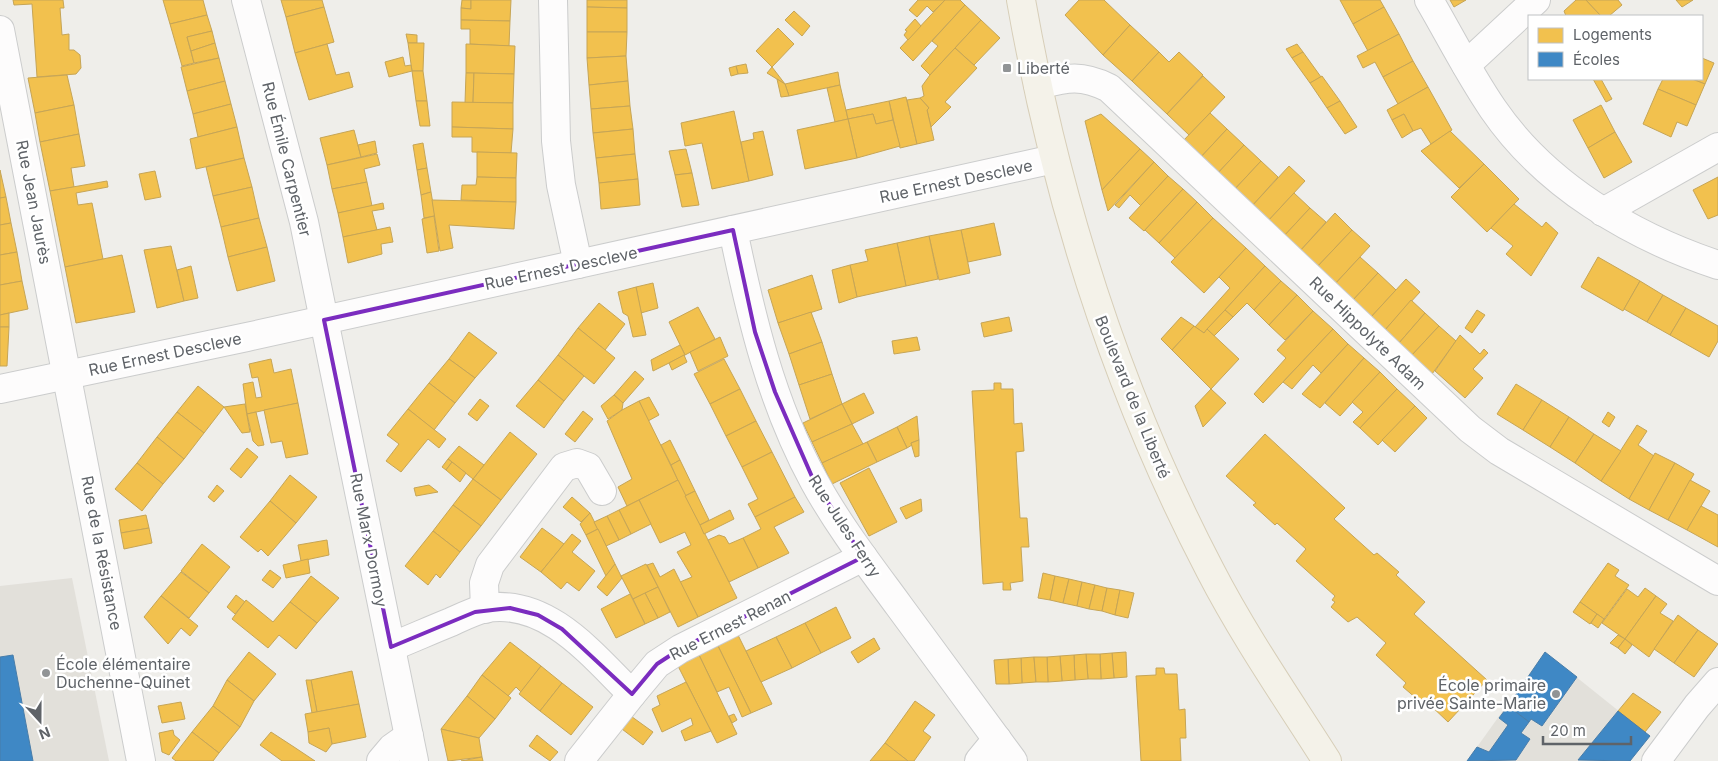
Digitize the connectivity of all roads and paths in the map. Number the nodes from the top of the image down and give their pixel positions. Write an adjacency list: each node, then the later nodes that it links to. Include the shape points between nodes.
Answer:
1 (246, 0): 15 (street, Rue Émile Carpentier, via 284,141)
2 (553, 0): 13 (street, via 556,140 561,185)
3 (1021, 0): 8 (main road, Boulevard de la Liberté)
4 (1429, 0): 7 (street)
5 (1536, 0): 7 (street)
6 (0, 30): 16 (street, Rue Jean Jaurès)
7 (1466, 65): 11 (street, via 1494,110 1524,145 1570,188)
8 (1038, 85): 10 (main road, Boulevard de la Liberté); 20 (street, Rue Hippolyte Adam, via 1075,77 1109,88 1470,429 1499,450)
9 (1718, 147): 11 (street)
10 (1054, 159): 12 (street, Rue Ernest Descleve); 32 (main road, Boulevard de la Liberté, via 1083,265 1114,356 1160,469 1221,591)
11 (1604, 212): 14 (street, via 1659,242)
12 (733, 230): 13 (street, Rue Ernest Descleve); 19 (street, Rue Jules Ferry, via 755,332 774,392 813,479)
13 (578, 264): 15 (street, Rue Ernest Descleve)
14 (1718, 265)
15 (324, 320): 16 (street, Rue Ernest Descleve); 22 (street, Rue Marx Dormoy)
16 (67, 375): 17 (street, Rue Ernest Descleve); 27 (street, Rue de la Résistance)
17 (0, 389)
18 (602, 491): 21 (street, via 588,467 577,463 564,467 490,565 484,583)
19 (863, 557): 24 (street, Rue Ernest Renan, via 680,649 657,664); 25 (street, Rue Jules Ferry)
20 (1718, 581)
21 (485, 609): 22 (street); 24 (street, via 510,608 549,621 573,637)
22 (391, 647): 26 (street, Rue Marx Dormoy)
23 (1718, 682): 33 (street)
24 (632, 694): 29 (street, Rue Ernest Renan)
25 (997, 739): 30 (street); 31 (street, Rue Jules Ferry)
26 (411, 748): 28 (street, via 392,748)
27 (142, 761)
28 (381, 761)
29 (579, 761)
30 (980, 761)
31 (1013, 761)
32 (1327, 761)
33 (1656, 761)

